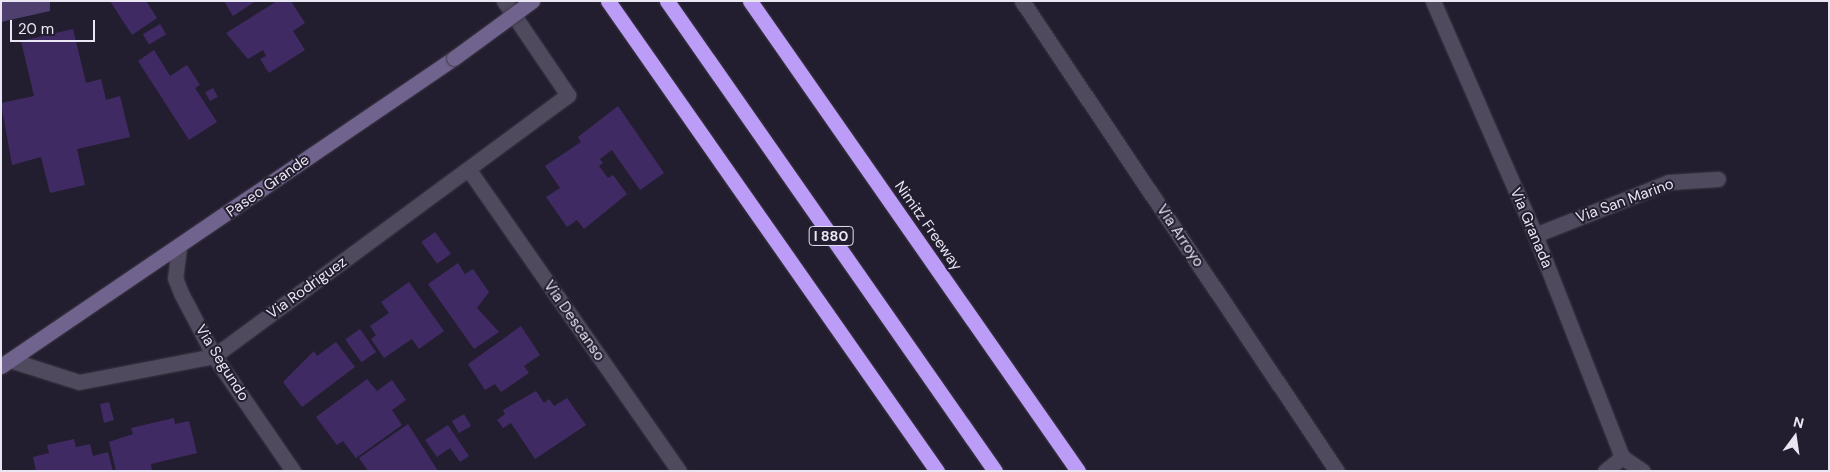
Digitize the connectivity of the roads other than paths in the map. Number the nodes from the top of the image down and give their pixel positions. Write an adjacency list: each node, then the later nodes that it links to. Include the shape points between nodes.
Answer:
1 (504, 1): 8 (street, Via Rodriguez, via 568,95)
2 (532, 1): 11 (street, Paseo Grande, bridge)
3 (608, 1): 17 (highway)
4 (666, 1): 18 (highway, I 880)
5 (750, 1): 19 (highway, Nimitz Freeway)
6 (1022, 1): 20 (street, Via Arroyo)
7 (1433, 1): 10 (street, Via Granada)
8 (469, 170): 12 (street, Via Rodriguez); 16 (street, Via Descanso)
9 (1718, 178): 10 (street, Via San Marino, via 1669,182)
10 (1535, 235): 14 (street, Via Granada)
11 (179, 247): 12 (street, Via Segundo, via 175,278); 13 (street, Paseo Grande)
12 (214, 356): 13 (street, Via Rodriguez, via 79,382); 15 (street, Via Segundo)
13 (6, 363)
14 (1622, 457): 21 (street); 22 (street)
15 (292, 471)
16 (679, 471)
17 (937, 471)
18 (995, 471)
19 (1078, 471)
20 (1337, 471)
21 (1605, 471)
22 (1643, 471)

